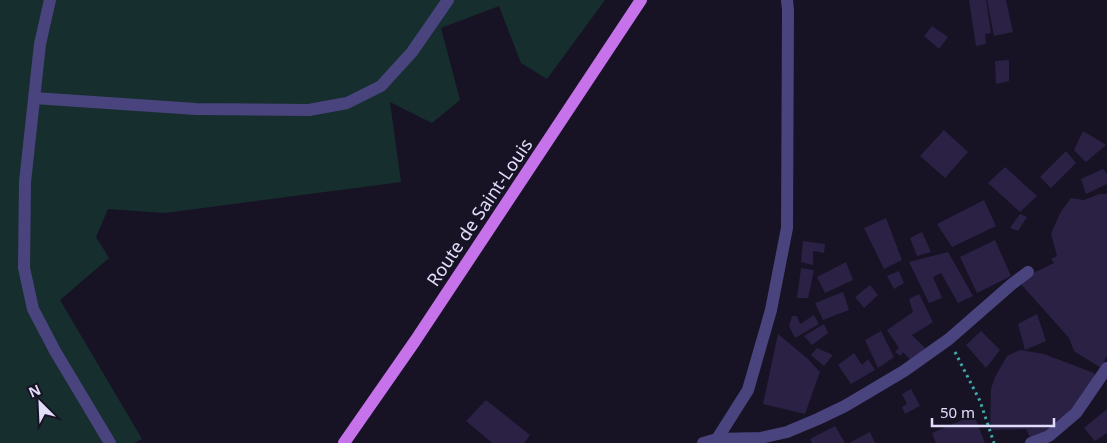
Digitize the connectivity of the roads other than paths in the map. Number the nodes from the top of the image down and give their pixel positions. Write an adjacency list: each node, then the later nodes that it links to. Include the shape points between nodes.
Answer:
1 (50, 0): 5 (street, via 40,44)
2 (448, 0): 5 (street, via 412,52 381,86 347,103 309,110 196,109)
3 (641, 0): 10 (main road, Route de Saint-Louis)
4 (787, 0): 8 (street, via 787,228 771,310 748,390)
5 (34, 98): 9 (street, via 25,182 24,268 33,309)
6 (1028, 272): 8 (street, via 949,339 874,390 787,432 760,438)
7 (1107, 368): 12 (street, via 1076,413 1049,436)
8 (717, 439): 11 (street)
9 (110, 443)
10 (344, 443)
11 (703, 443)
12 (1031, 443)

